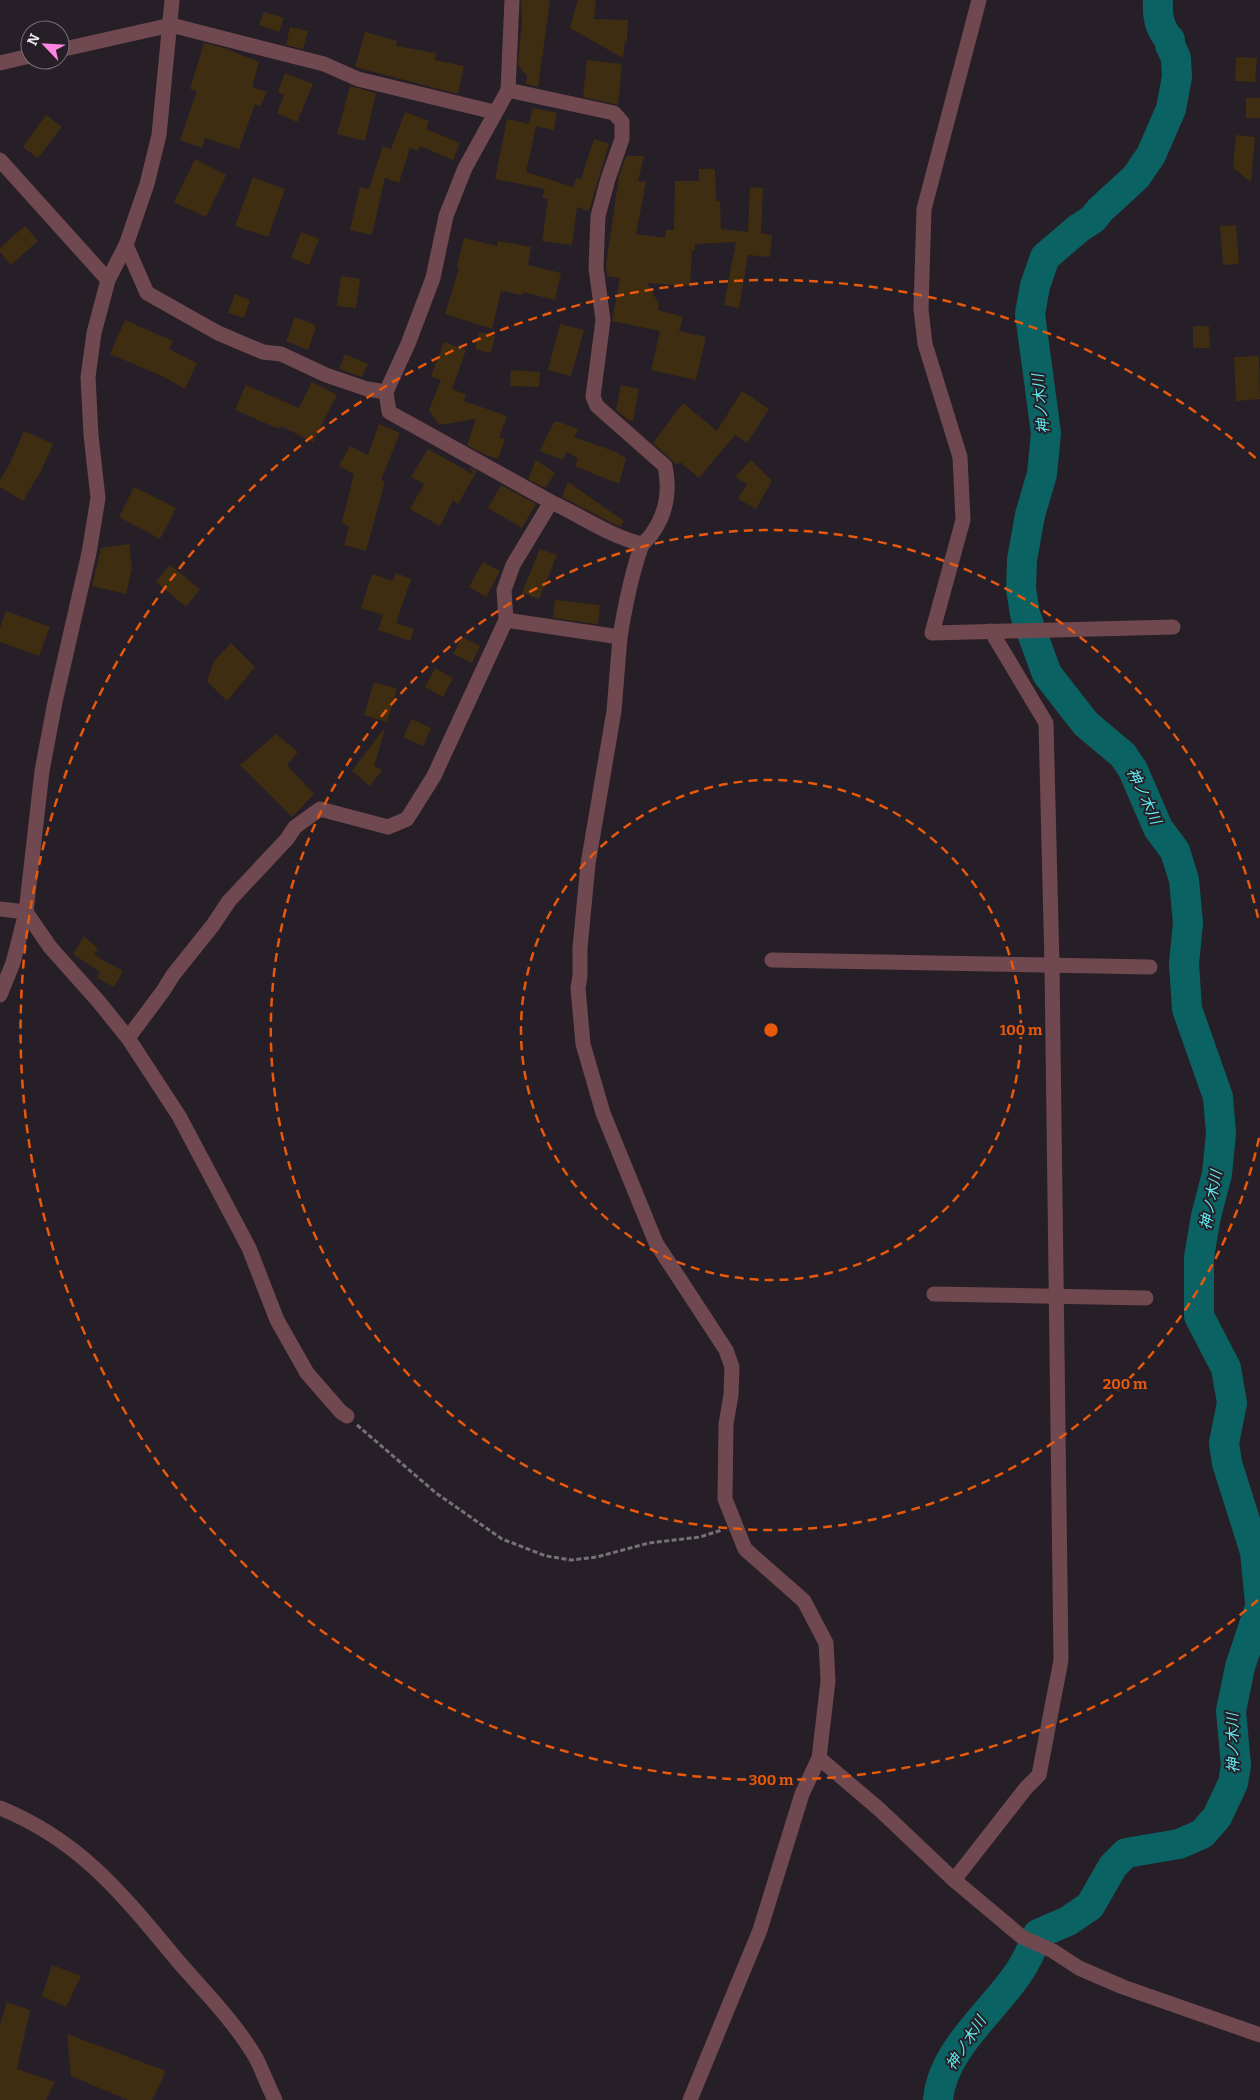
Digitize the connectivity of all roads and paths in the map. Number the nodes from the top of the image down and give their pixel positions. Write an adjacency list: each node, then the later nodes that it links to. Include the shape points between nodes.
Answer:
1 (172, 0): 4 (street)
2 (512, 0): 8 (street)
3 (979, 0): 18 (street, via 924,209 921,309 925,344 960,457 963,520 932,633)
4 (171, 25): 5 (street); 9 (street, via 324,64 358,79); 11 (street, via 159,135)
5 (70, 48)
6 (20, 58): 7 (street)
7 (0, 63)
8 (508, 90): 9 (street); 15 (street, via 614,113 622,122 622,139 598,216 596,268 603,320 593,397 597,406 665,466 668,499 659,523)
9 (494, 112): 13 (street, via 464,168 446,216 433,278)
10 (0, 160): 12 (street)
11 (126, 246): 12 (street); 13 (street, via 148,293 218,333 263,352 281,354 326,375)
12 (108, 280): 21 (street, via 94,333 88,377 98,498 42,771)
13 (386, 392): 14 (street, via 389,412)
14 (551, 502): 15 (street, via 621,539); 16 (street, via 513,565 504,590)
15 (642, 544): 19 (street)
16 (506, 620): 19 (street); 26 (street, via 434,776 407,819 388,827 320,810 295,827 229,901)
17 (1173, 627): 18 (street)
18 (991, 631): 23 (street, via 1046,723)
19 (620, 637): 31 (street, via 614,711 588,864 580,948 578,988 583,1044 602,1113 656,1243 726,1350 732,1367 726,1424 725,1499)
20 (0, 909): 21 (street)
21 (26, 912): 25 (street, via 13,963); 26 (street, via 50,947)
22 (772, 960): 23 (street)
23 (1052, 965): 24 (street); 28 (street)
24 (1150, 967)
25 (0, 995)
26 (128, 1038): 30 (street, via 179,1116 249,1248 277,1320 307,1374)
27 (934, 1294): 28 (street)
28 (1056, 1297): 29 (street); 34 (street, via 1061,1660 1039,1775)
29 (1146, 1298)
30 (348, 1416): 31 (path, via 436,1494 502,1538 546,1556 571,1560 597,1557 649,1543 700,1537)
31 (734, 1526): 32 (street, via 745,1548 804,1601 826,1643 828,1682)
32 (819, 1758): 34 (street); 37 (street, via 802,1794 760,1930)
33 (0, 1808): 36 (street, via 56,1836 97,1869 238,2033 256,2058)
34 (954, 1880): 35 (street, via 1022,1936 1079,1968 1122,1987)
35 (1260, 2034)
36 (275, 2100)
37 (690, 2100)

